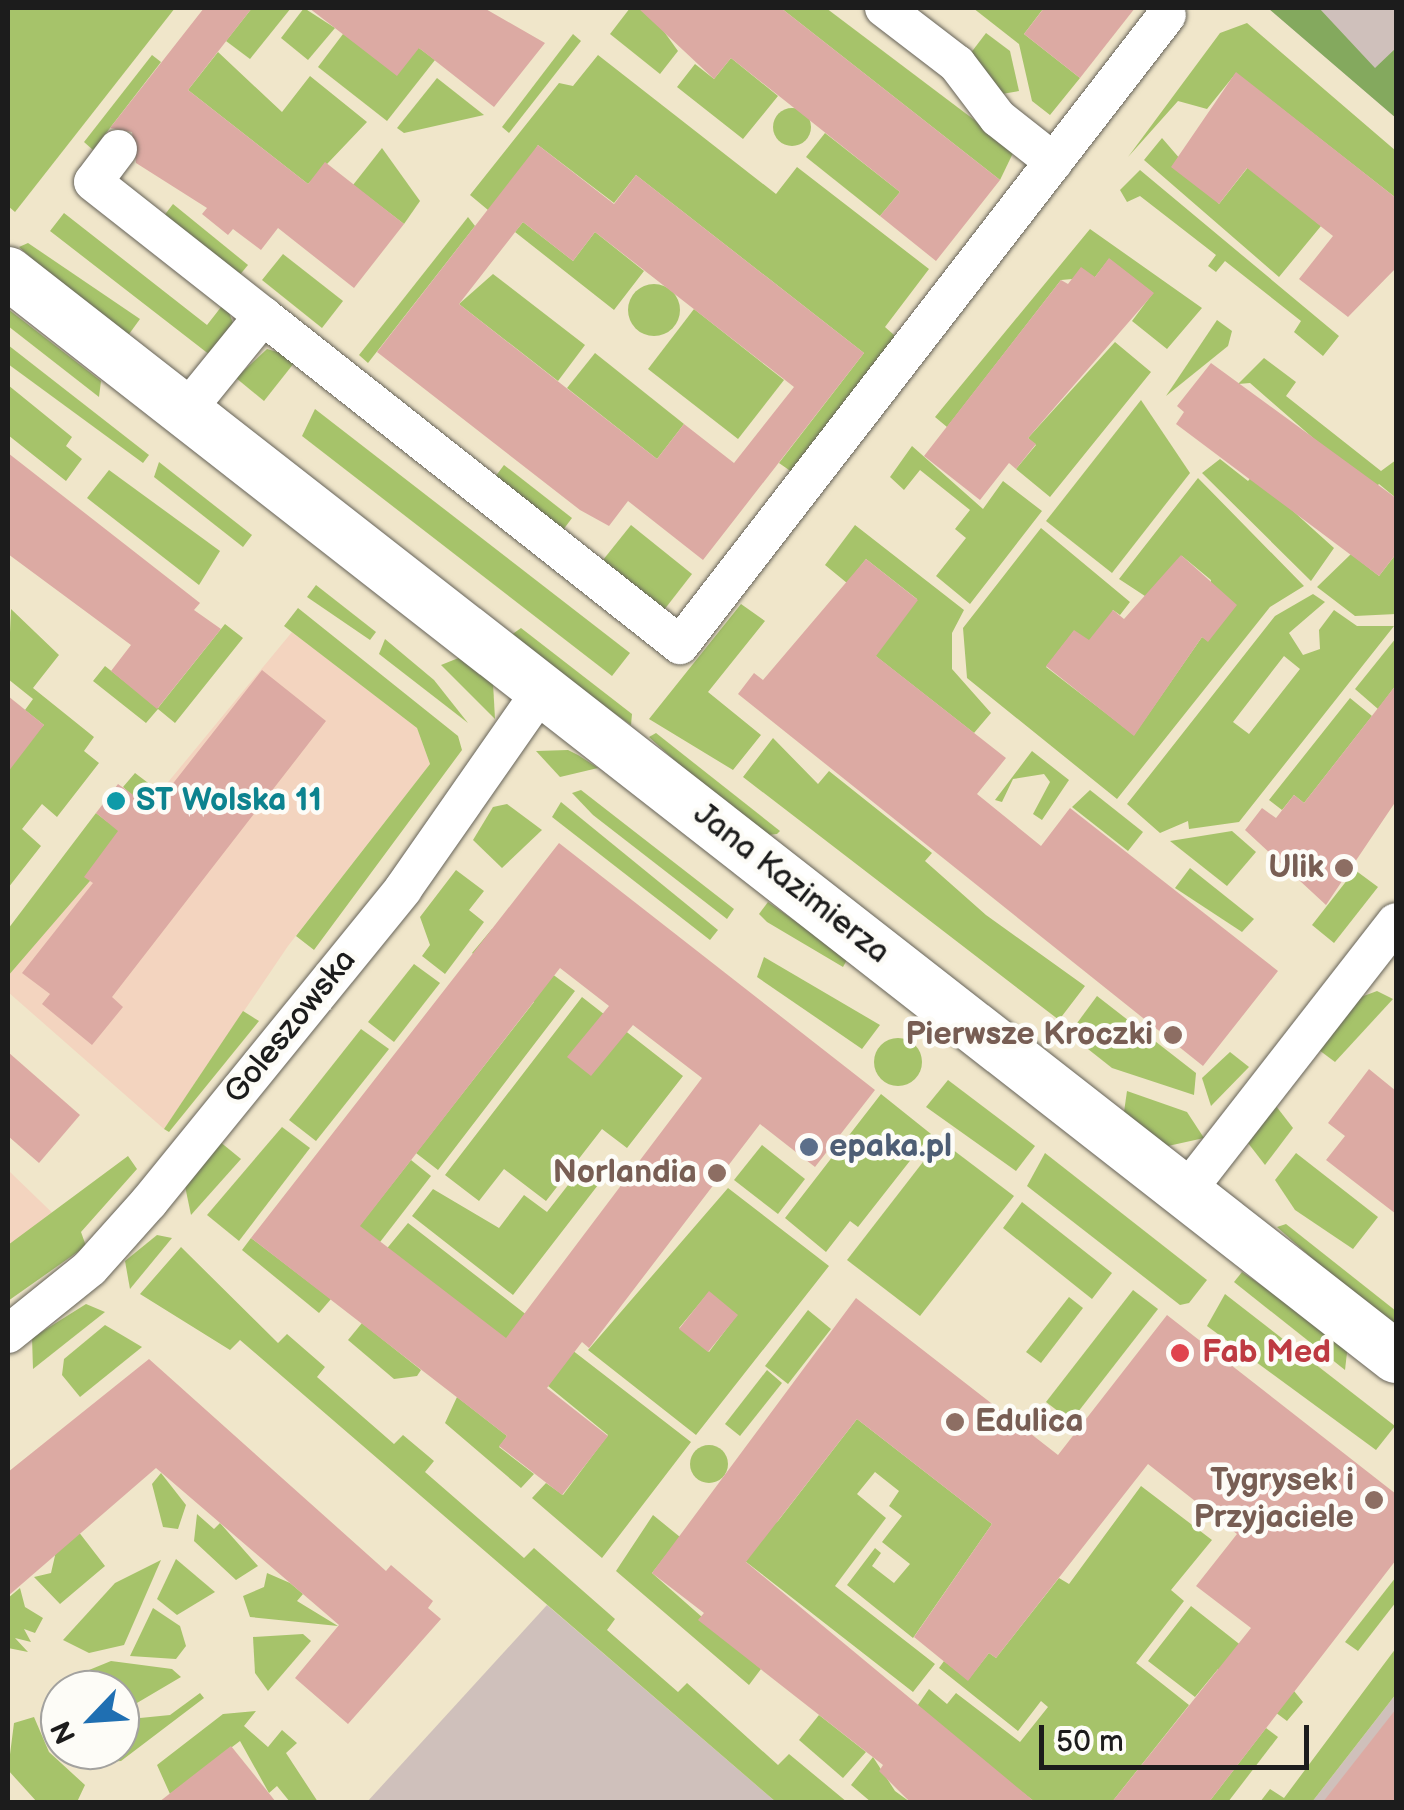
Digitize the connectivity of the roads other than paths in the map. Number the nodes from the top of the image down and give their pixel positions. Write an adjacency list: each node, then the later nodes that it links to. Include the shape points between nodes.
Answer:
1 (884, 8): 4 (street, via 957,64 998,118)
2 (1167, 15): 4 (street)
3 (118, 149): 6 (street, via 92,182)
4 (1054, 162): 6 (street, via 680,645)
5 (8, 273): 7 (street, Jana Kazimierza)
6 (263, 316): 7 (street)
7 (185, 412): 8 (street, Jana Kazimierza)
8 (542, 690): 10 (street, Jana Kazimierza); 11 (street, Goleszowska, via 403,888 149,1202 90,1268)
9 (1396, 922): 10 (street)
10 (1185, 1193): 12 (street, Jana Kazimierza)
11 (8, 1334)
12 (1396, 1356)

